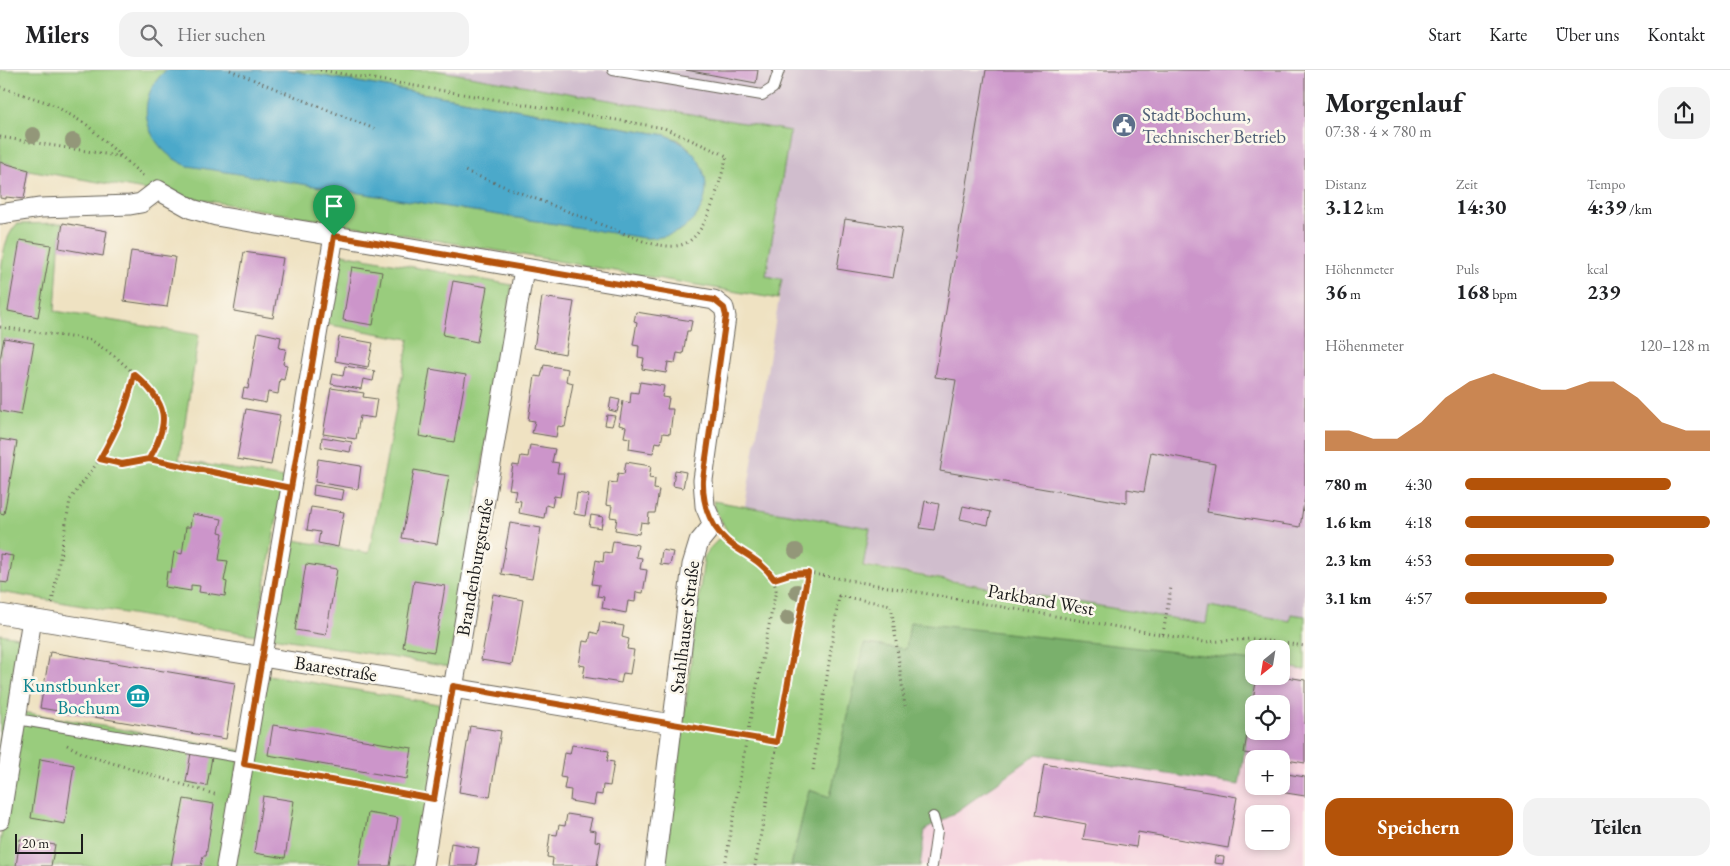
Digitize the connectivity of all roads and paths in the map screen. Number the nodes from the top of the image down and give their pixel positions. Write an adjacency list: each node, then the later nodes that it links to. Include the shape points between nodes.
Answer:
1 (230, 70): 6 (path)
2 (320, 70): 9 (path, via 664,128 727,156 702,227 688,242 671,247 648,243)
3 (613, 70): 4 (lane, via 762,95 772,88)
4 (779, 70)
5 (0, 88): 8 (path, via 52,104 88,125)
6 (377, 130)
7 (0, 137): 8 (path)
8 (122, 157): 10 (path)
9 (465, 171)
10 (153, 185): 11 (street, via 141,202 130,205 40,208); 12 (street, via 192,209)
11 (0, 214)
12 (334, 236): 13 (street); 18 (street)
13 (524, 269): 19 (street, via 714,300 724,308 726,316 703,480 705,506); 28 (street, Brandenburgstraße)
14 (0, 327): 15 (path, via 91,340)
15 (134, 374): 16 (path, via 129,399); 17 (path, via 152,390 164,422 159,441)
16 (100, 459): 17 (path, via 122,464); 24 (path, via 70,500)
17 (149, 459): 18 (path)
18 (291, 488): 27 (street)
19 (713, 525): 21 (path, via 723,538 766,568); 31 (street, Stahlhauser Straße, via 694,551)
20 (808, 573): 21 (path, Parkband West); 25 (path, Parkband West); 34 (path)
21 (774, 579): 32 (path, via 776,590)
22 (1171, 587): 25 (path)
23 (0, 614): 24 (street, Baarestraße)
24 (40, 620): 27 (street, Baarestraße); 30 (street)
25 (1163, 634): 26 (path, Parkband West, via 1204,642 1254,639)
26 (1305, 646)
27 (261, 656): 28 (street, Baarestraße); 35 (street)
28 (453, 686): 31 (street, Baarestraße); 37 (street, Brandenburgstraße)
29 (906, 706): 36 (path, via 891,605 838,596)
30 (17, 719): 35 (lane); 40 (street)
31 (672, 724): 32 (path); 43 (street, Stahlhauser Straße)
32 (747, 736): 34 (path); 44 (path)
33 (61, 742): 38 (path, via 86,755)
34 (777, 742): 45 (path)
35 (244, 761): 37 (path); 38 (street)
36 (813, 770)
37 (434, 799): 42 (street, Brandenburgstraße)
38 (237, 801): 41 (street)
39 (933, 817): 46 (lane, via 937,831)
40 (0, 820)
41 (226, 866)
42 (423, 866)
43 (655, 866)
44 (725, 866)
45 (755, 866)
46 (932, 866)

